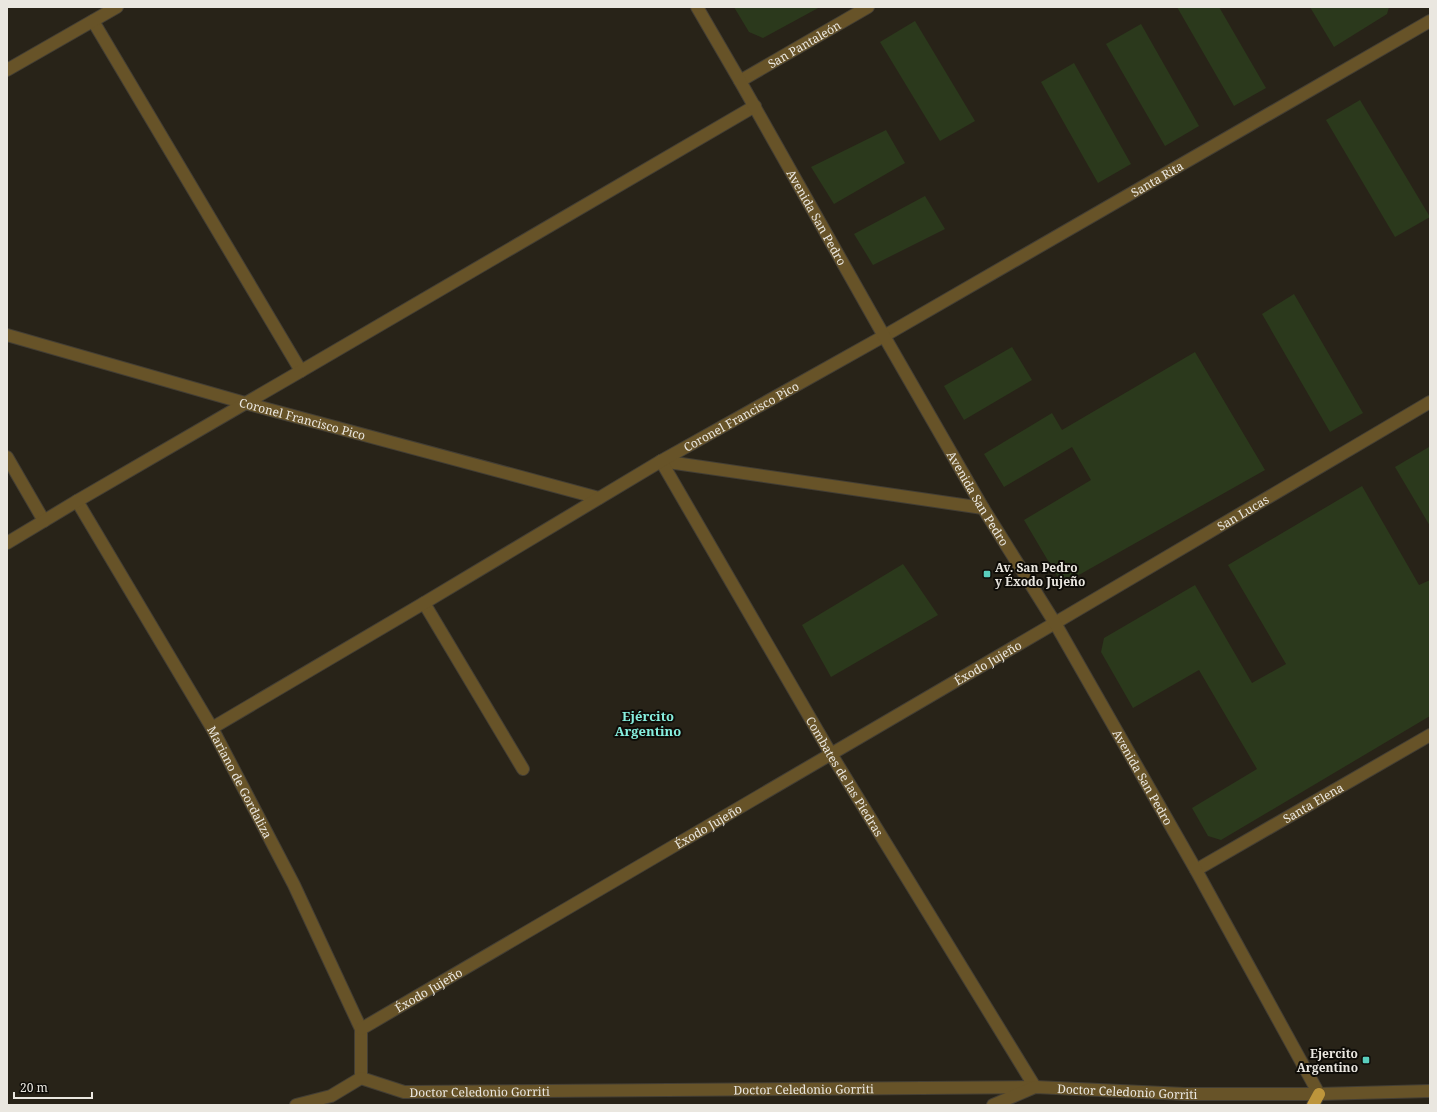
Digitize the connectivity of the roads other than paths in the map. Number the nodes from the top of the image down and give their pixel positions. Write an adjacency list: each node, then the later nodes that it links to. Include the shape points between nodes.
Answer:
1 (117, 7): 4 (street)
2 (697, 7): 7 (street, Avenida San Pedro)
3 (868, 7): 7 (street, San Pantaleón)
4 (93, 21): 6 (street); 11 (street)
5 (1430, 21): 10 (street, Santa Rita)
6 (7, 70)
7 (740, 80): 8 (street, Avenida San Pedro)
8 (754, 106): 10 (street, Avenida San Pedro); 11 (street)
9 (7, 335): 13 (street, Coronel Francisco Pico)
10 (884, 336): 15 (street, Coronel Francisco Pico); 18 (street, Avenida San Pedro)
11 (301, 371): 13 (street)
12 (1430, 402): 22 (street, San Lucas)
13 (245, 403): 16 (street, Coronel Francisco Pico); 17 (street)
14 (7, 457): 19 (street)
15 (661, 461): 16 (street, Coronel Francisco Pico); 18 (street); 25 (street, Combates de las Piedras)
16 (599, 498): 21 (street, Coronel Francisco Pico)
17 (77, 501): 19 (street); 23 (street, Mariano de Gordaliza)
18 (983, 508): 22 (street, Avenida San Pedro)
19 (44, 521): 20 (street)
20 (7, 543)
21 (424, 604): 23 (street, Coronel Francisco Pico); 26 (street)
22 (1055, 623): 25 (street, Éxodo Jujeño); 27 (street, Avenida San Pedro)
23 (212, 728): 28 (street, Mariano de Gordaliza, via 294,885)
24 (1430, 735): 27 (street, Santa Elena)
25 (831, 754): 28 (street, Éxodo Jujeño); 30 (street, Combates de las Piedras)
26 (523, 769)
27 (1196, 870): 32 (street, Avenida San Pedro)
28 (361, 1029): 29 (street, Mariano de Gordaliza)
29 (362, 1078): 30 (street, Doctor Celedonio Gorriti, via 404,1092); 33 (street, via 331,1096)
30 (1035, 1087): 32 (street, Doctor Celedonio Gorriti); 34 (street)
31 (1430, 1091): 32 (street, Doctor Celedonio Gorriti)
32 (1321, 1099): 35 (highway)
33 (296, 1105)
34 (993, 1105)
35 (1313, 1105)

